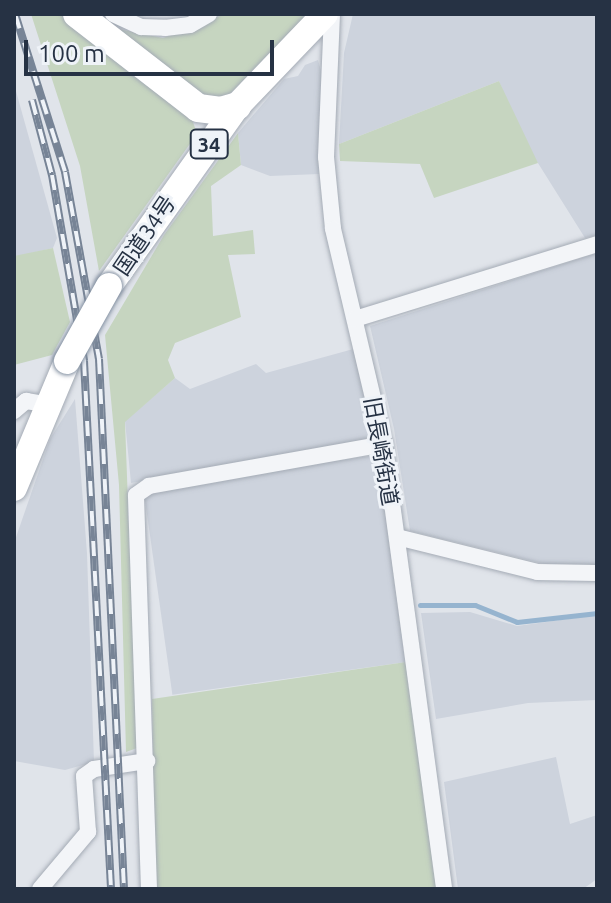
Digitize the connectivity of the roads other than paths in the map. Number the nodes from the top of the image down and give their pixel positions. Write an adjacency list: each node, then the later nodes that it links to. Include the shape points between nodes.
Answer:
1 (77, 14): 6 (highway, via 198,108 221,111)
2 (113, 14): 3 (street, via 141,27 165,28 190,25)
3 (209, 14)
4 (325, 14): 6 (highway, 国道34号 / 34)
5 (332, 14): 8 (street, 旧長崎街道, via 326,157 333,229)
6 (237, 106): 9 (highway, 国道34号 / 34, bridge, via 109,286)
7 (597, 244): 8 (street)
8 (355, 319): 11 (street, 旧長崎街道)
9 (46, 404): 10 (street, via 26,401); 12 (highway, 国道34号 / 34)
10 (14, 411)
11 (384, 444): 13 (street, 旧長崎街道); 15 (street, via 149,486 136,495)
12 (14, 488)
13 (397, 537): 14 (street, via 537,572); 18 (street, 旧長崎街道)
14 (597, 573)
15 (147, 761): 16 (street, via 94,769 84,776 88,832); 17 (street)
16 (40, 889)
17 (149, 889)
18 (444, 889)

